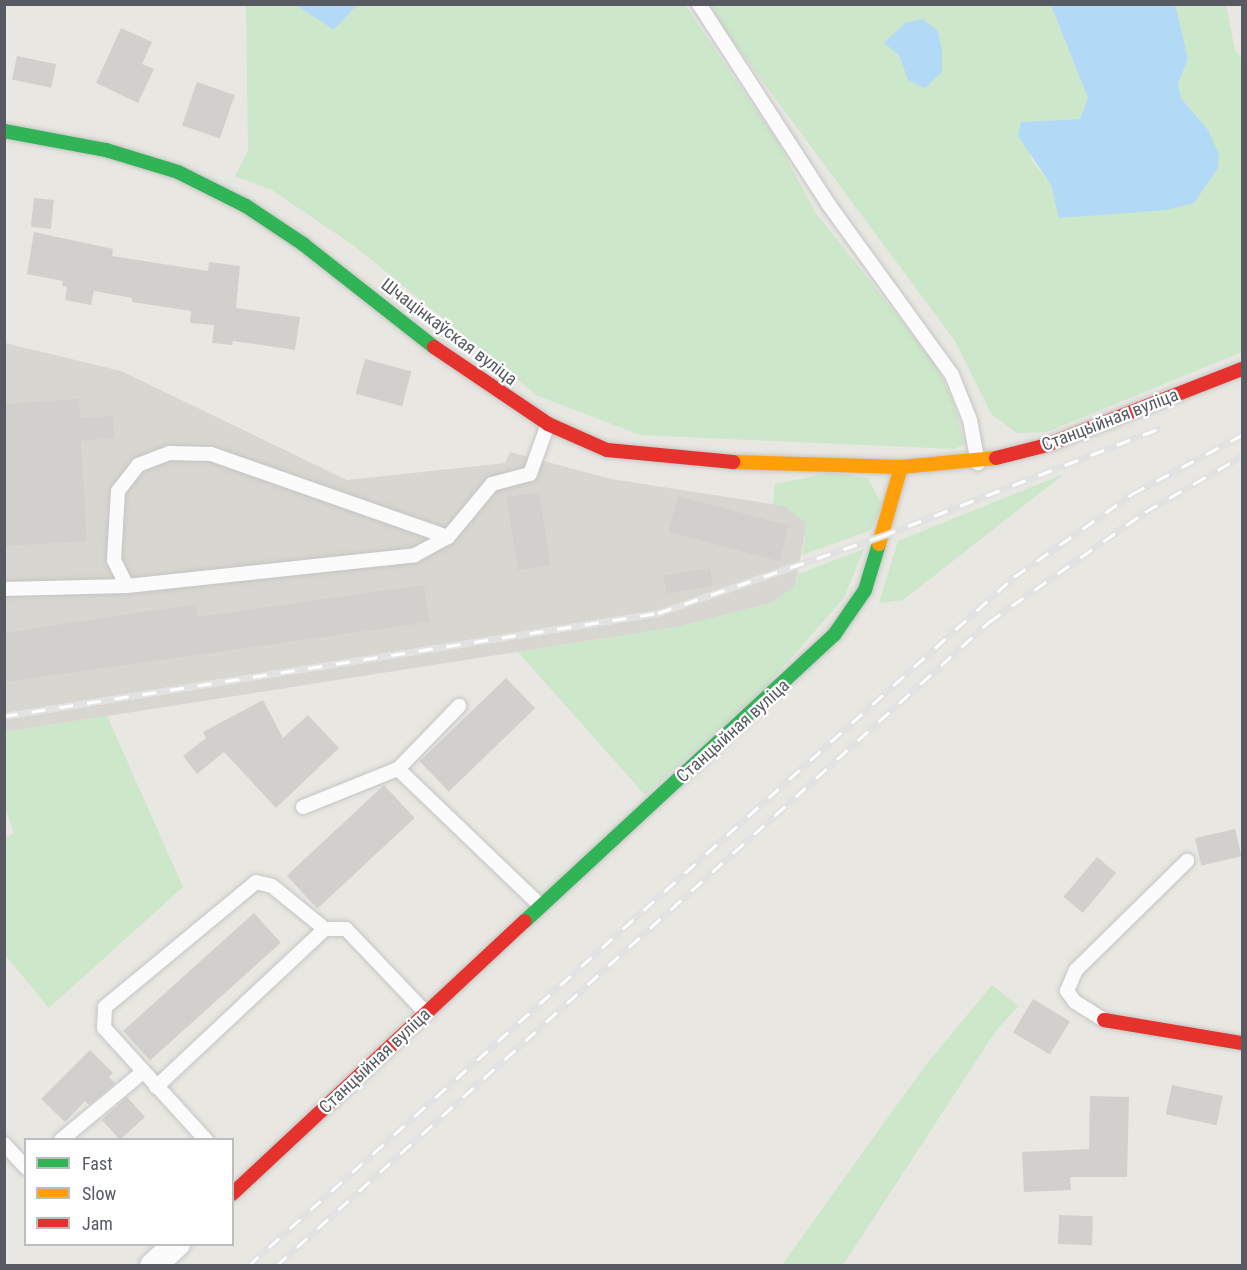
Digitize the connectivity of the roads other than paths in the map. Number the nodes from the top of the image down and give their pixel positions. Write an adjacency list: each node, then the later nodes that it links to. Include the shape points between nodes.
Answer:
1 (699, 4): 5 (lane, via 829,205 952,375 970,420)
2 (4, 131): 4 (street, Шчацінкаўская вуліца, via 116,153 178,172 246,206 303,244 473,376)
3 (1242, 369): 5 (street, Станцыйная вуліца, via 1047,445)
4 (548, 424): 6 (street, Шчацінкаўская вуліца, via 607,450 700,460); 7 (lane, via 530,474 492,484)
5 (978, 464): 6 (street, Станцыйная вуліца)
6 (901, 467): 14 (street, Станцыйная вуліца, via 865,590 834,634 787,683)
7 (448, 537): 8 (lane, via 415,555); 8 (lane, via 211,454 170,453 138,465 118,491 114,560)
8 (127, 586): 9 (lane)
9 (4, 589)
10 (459, 706): 11 (lane)
11 (398, 769): 12 (lane); 14 (lane)
12 (303, 807)
13 (1187, 861): 17 (lane, via 1076,970 1067,991 1075,1002)
14 (540, 905): 16 (street, Станцыйная вуліца)
15 (325, 930): 16 (lane, via 346,929); 19 (lane, via 272,886 256,882 105,1007 104,1028); 20 (lane)
16 (426, 1013): 26 (street, Станцыйная вуліца)
17 (1104, 1020): 18 (street)
18 (1242, 1043)
19 (143, 1072): 20 (lane); 21 (lane)
20 (156, 1087): 22 (lane)
21 (63, 1138)
22 (204, 1138)
23 (4, 1144): 24 (lane)
24 (24, 1166)
25 (234, 1170): 26 (lane)
26 (246, 1182): 27 (street, Станцыйная вуліца)
27 (234, 1192)
28 (176, 1246): 29 (street)
29 (153, 1266)

